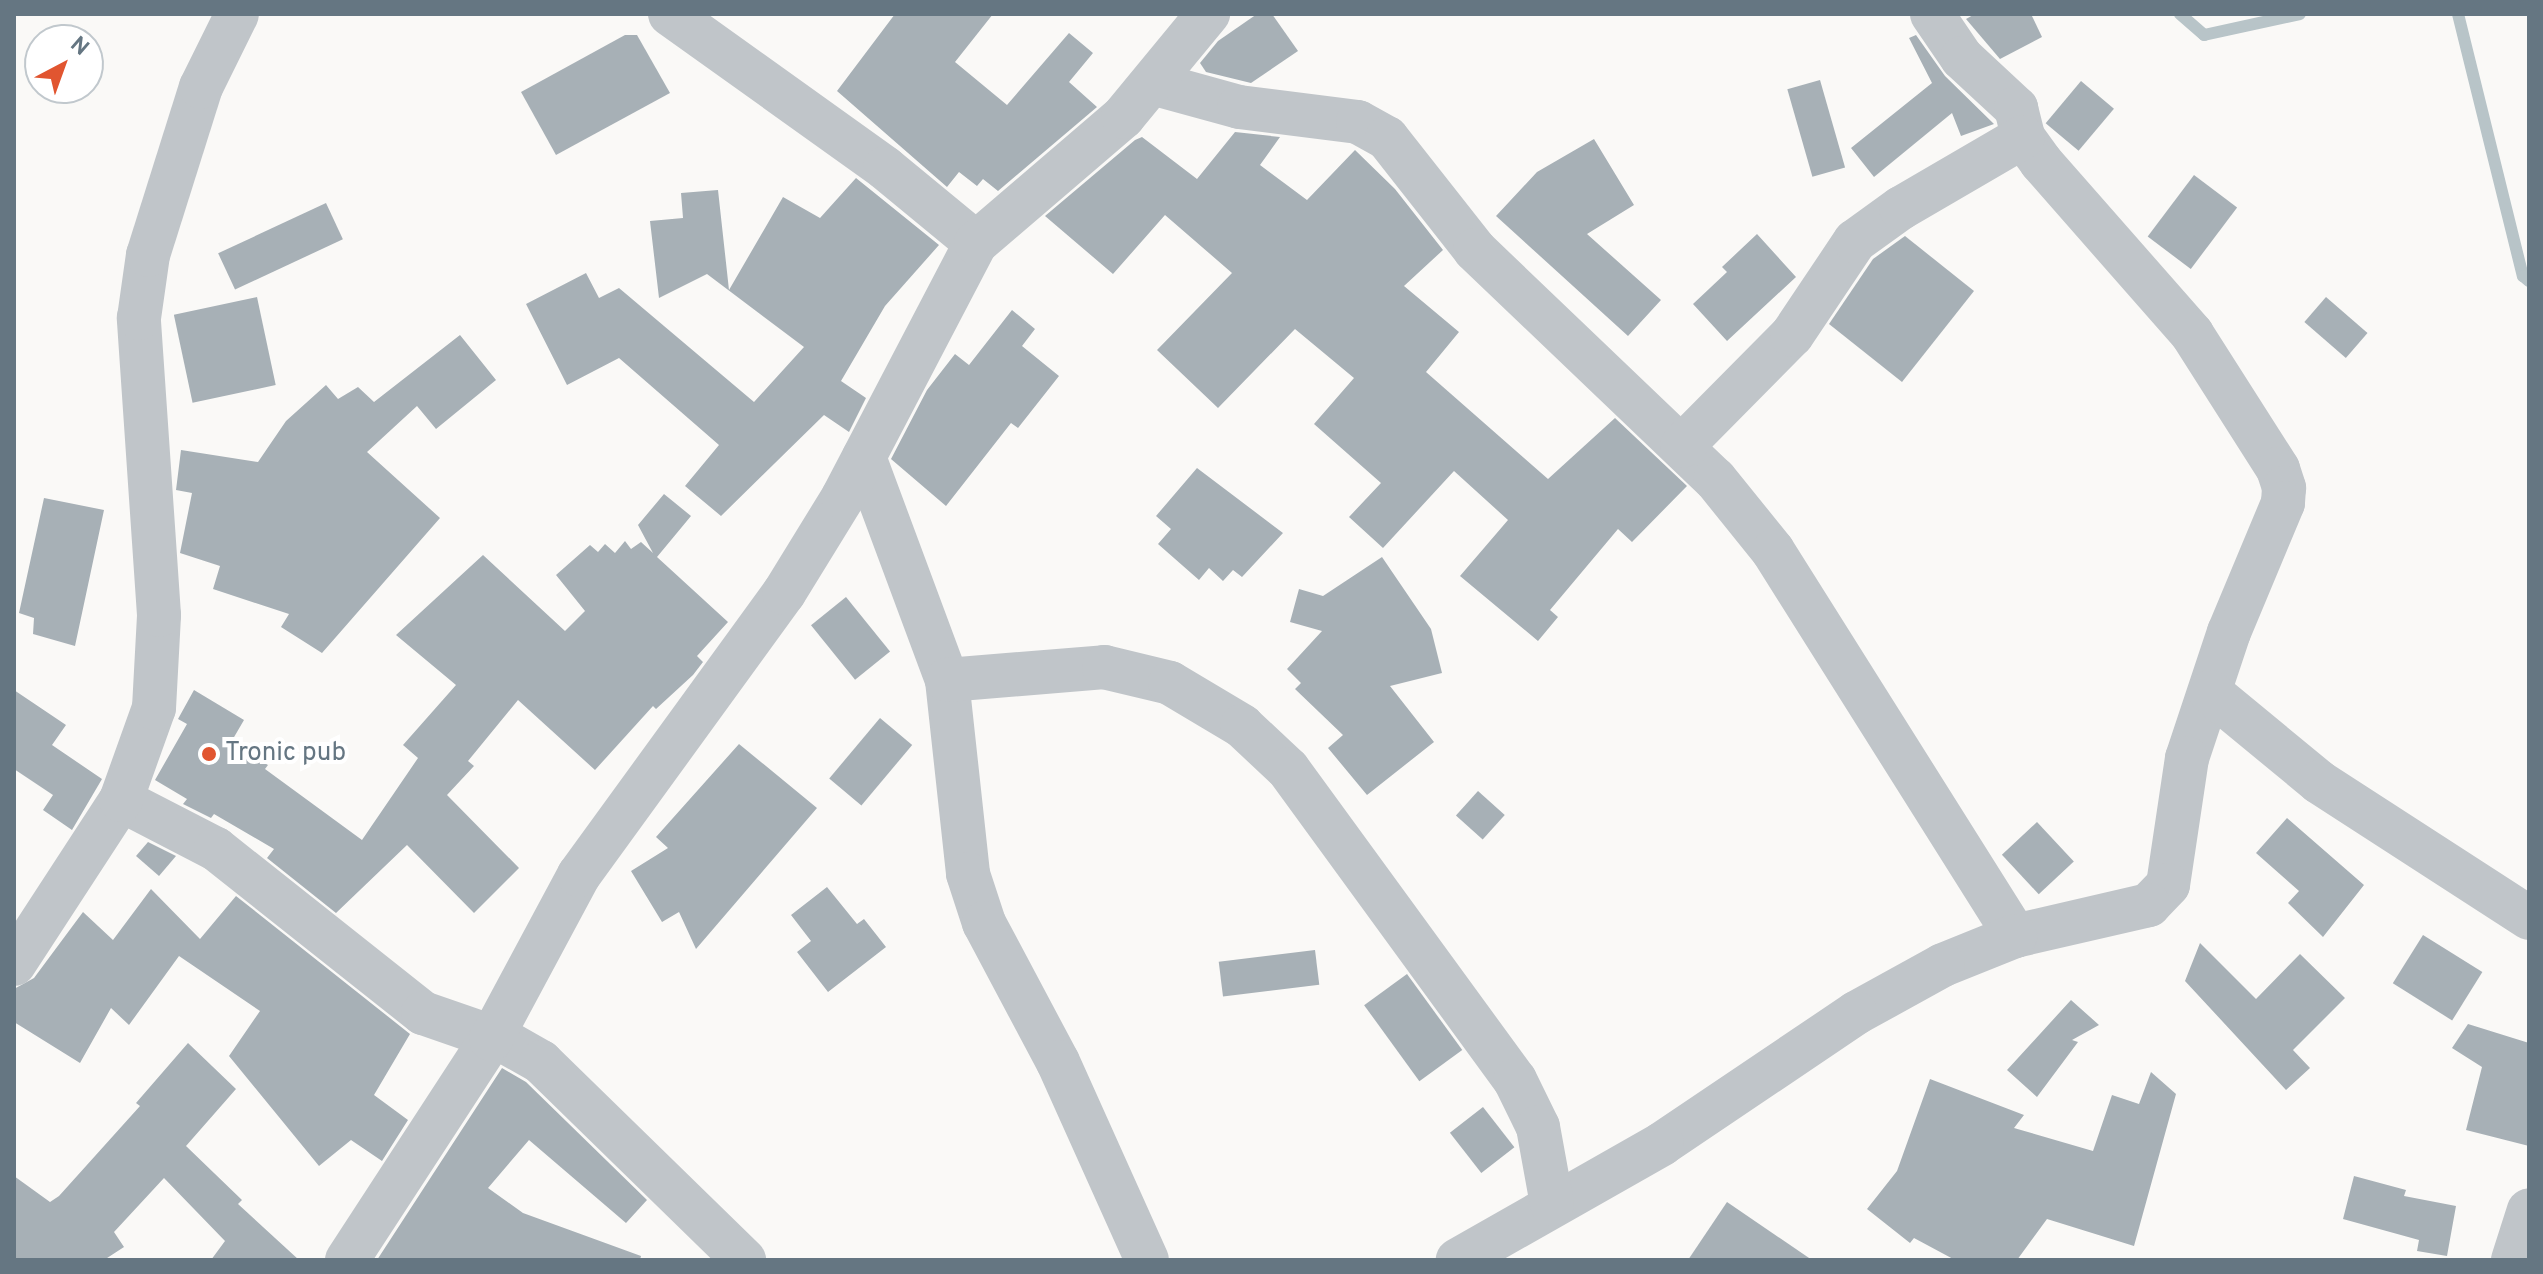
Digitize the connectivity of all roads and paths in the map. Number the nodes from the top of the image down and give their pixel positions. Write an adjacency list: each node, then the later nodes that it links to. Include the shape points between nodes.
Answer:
1 (237, 14): 12 (street, via 201,87 146,271 139,318 157,646 154,708)
2 (670, 14): 7 (street, via 885,168)
3 (1208, 14): 5 (street)
4 (1932, 14): 6 (street, via 1962,58 2016,108)
5 (1152, 83): 7 (street, via 1123,117); 8 (street, via 1239,107 1334,117 1377,128 1475,250)
6 (2023, 137): 8 (street, via 1855,241 1792,335); 11 (street, via 2192,334 2278,469 2283,503)
7 (976, 243): 9 (street)
8 (1682, 446): 14 (street, via 1773,551)
9 (864, 457): 10 (street); 16 (street, via 784,593 579,875)
10 (947, 680): 17 (street, via 1104,667 1170,683 1242,726 1288,769 1515,1080 1538,1127); 21 (street, via 968,874 984,923 1058,1062)
11 (2210, 692): 13 (street, via 2319,782); 14 (street, via 2179,785 2168,885 2160,898 2131,910)
12 (121, 800): 15 (street); 16 (street, via 216,849 408,1004)
13 (2529, 918)
14 (2015, 936): 17 (street, via 1943,965 1856,1013 1662,1144)
15 (14, 964)
16 (491, 1039): 19 (street); 20 (street, via 541,1062)
17 (1552, 1204): 22 (street)
18 (2529, 1210): 23 (street)
19 (347, 1260)
20 (744, 1260)
21 (1147, 1260)
22 (1458, 1260)
23 (2513, 1260)

